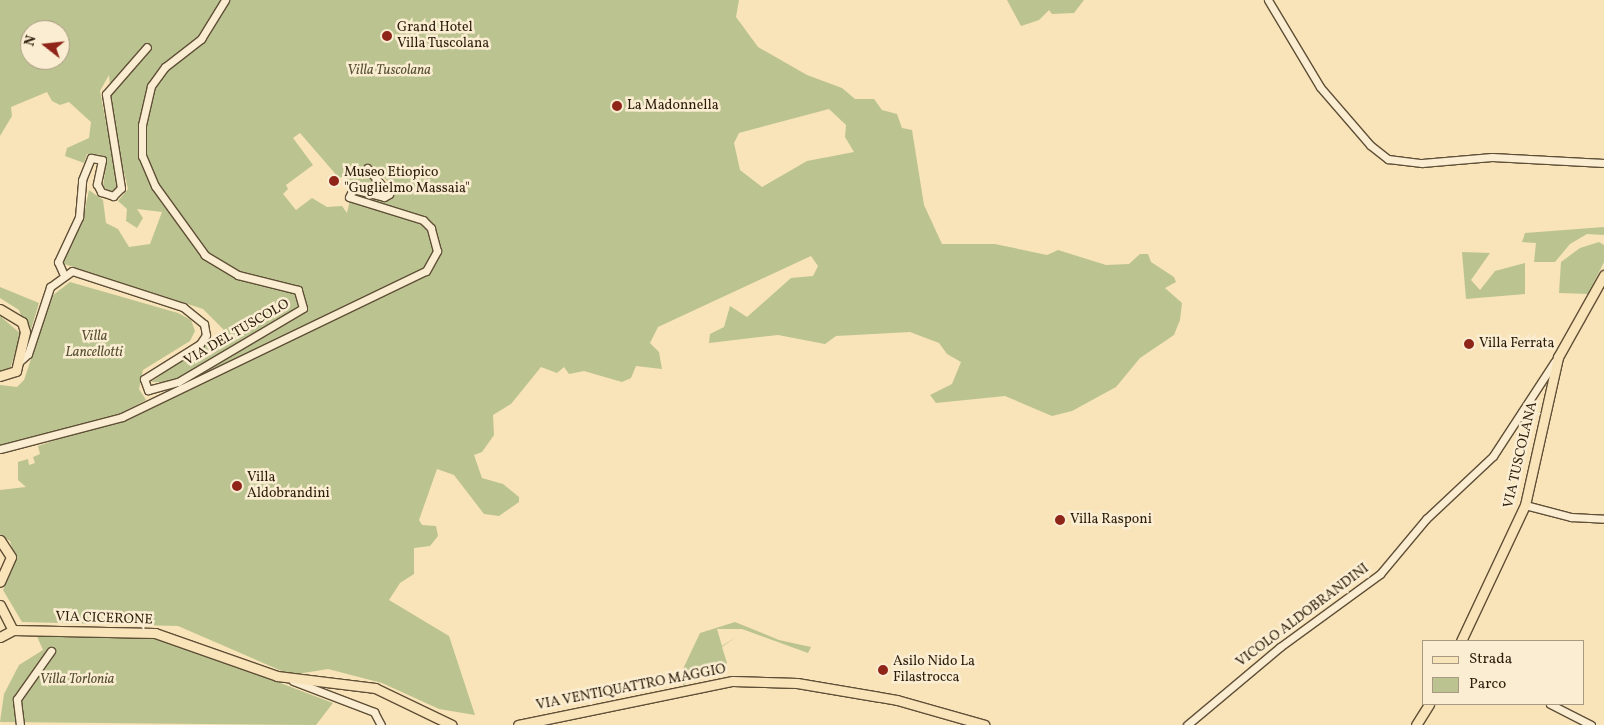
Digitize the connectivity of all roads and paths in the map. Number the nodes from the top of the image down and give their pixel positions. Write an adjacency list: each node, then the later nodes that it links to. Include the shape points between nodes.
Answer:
1 (224, 0): 12 (street, VIA DEL TUSCOLO, via 201,39 165,67 151,86 142,125 142,156 155,186 205,255 238,275 293,287 304,304 296,316 178,382)
2 (1268, 0): 4 (street, via 1320,87 1370,145 1388,159 1422,163 1492,157)
3 (146, 47): 6 (street, via 110,84 106,94 122,188 113,196 101,192 98,184 102,160 91,158 82,180 79,217 58,262)
4 (1604, 164)
5 (367, 168): 13 (street, via 389,194 384,197 354,189 350,198 423,220 434,234 437,251 426,271)
6 (63, 273): 9 (street, via 50,287 28,354); 12 (street, VIA DEL TUSCOLO, via 75,271 173,303 200,319 206,330 203,339 144,379 143,386)
7 (1604, 275): 11 (main road, VIA TUSCOLANA)
8 (0, 309): 9 (main road, via 24,326)
9 (20, 362): 10 (main road, via 13,374)
10 (0, 376)
11 (1547, 382): 15 (main road, VIA TUSCOLANA); 34 (street, VICOLO ALDOBRANDINI, via 1493,456 1426,519 1380,574 1280,647)
12 (151, 390): 13 (street)
13 (154, 400): 14 (street, via 122,417)
14 (0, 449)
15 (1525, 504): 16 (street, via 1571,517); 22 (main road, VIA TUSCOLANA)
16 (1604, 519)
17 (0, 540): 18 (main road, via 11,557)
18 (0, 582)
19 (0, 606): 20 (main road)
20 (13, 630): 21 (main road); 24 (main road, VIA CICERONE, via 155,633)
21 (0, 637)
22 (1461, 640)
23 (51, 651): 29 (street, via 17,699)
24 (287, 678): 25 (main road); 26 (street)
25 (345, 683): 26 (street, via 335,684 333,693); 31 (main road, via 375,688)
26 (339, 700): 30 (street, via 374,712)
27 (1427, 705): 35 (main road)
28 (1552, 705): 36 (street)
29 (20, 725)
30 (381, 725)
31 (452, 725)
32 (518, 725): 33 (main road, VIA VENTIQUATTRO MAGGIO, via 733,681 797,682 897,700)
33 (984, 725)
34 (1187, 725)
35 (1416, 725)
36 (1591, 725)

